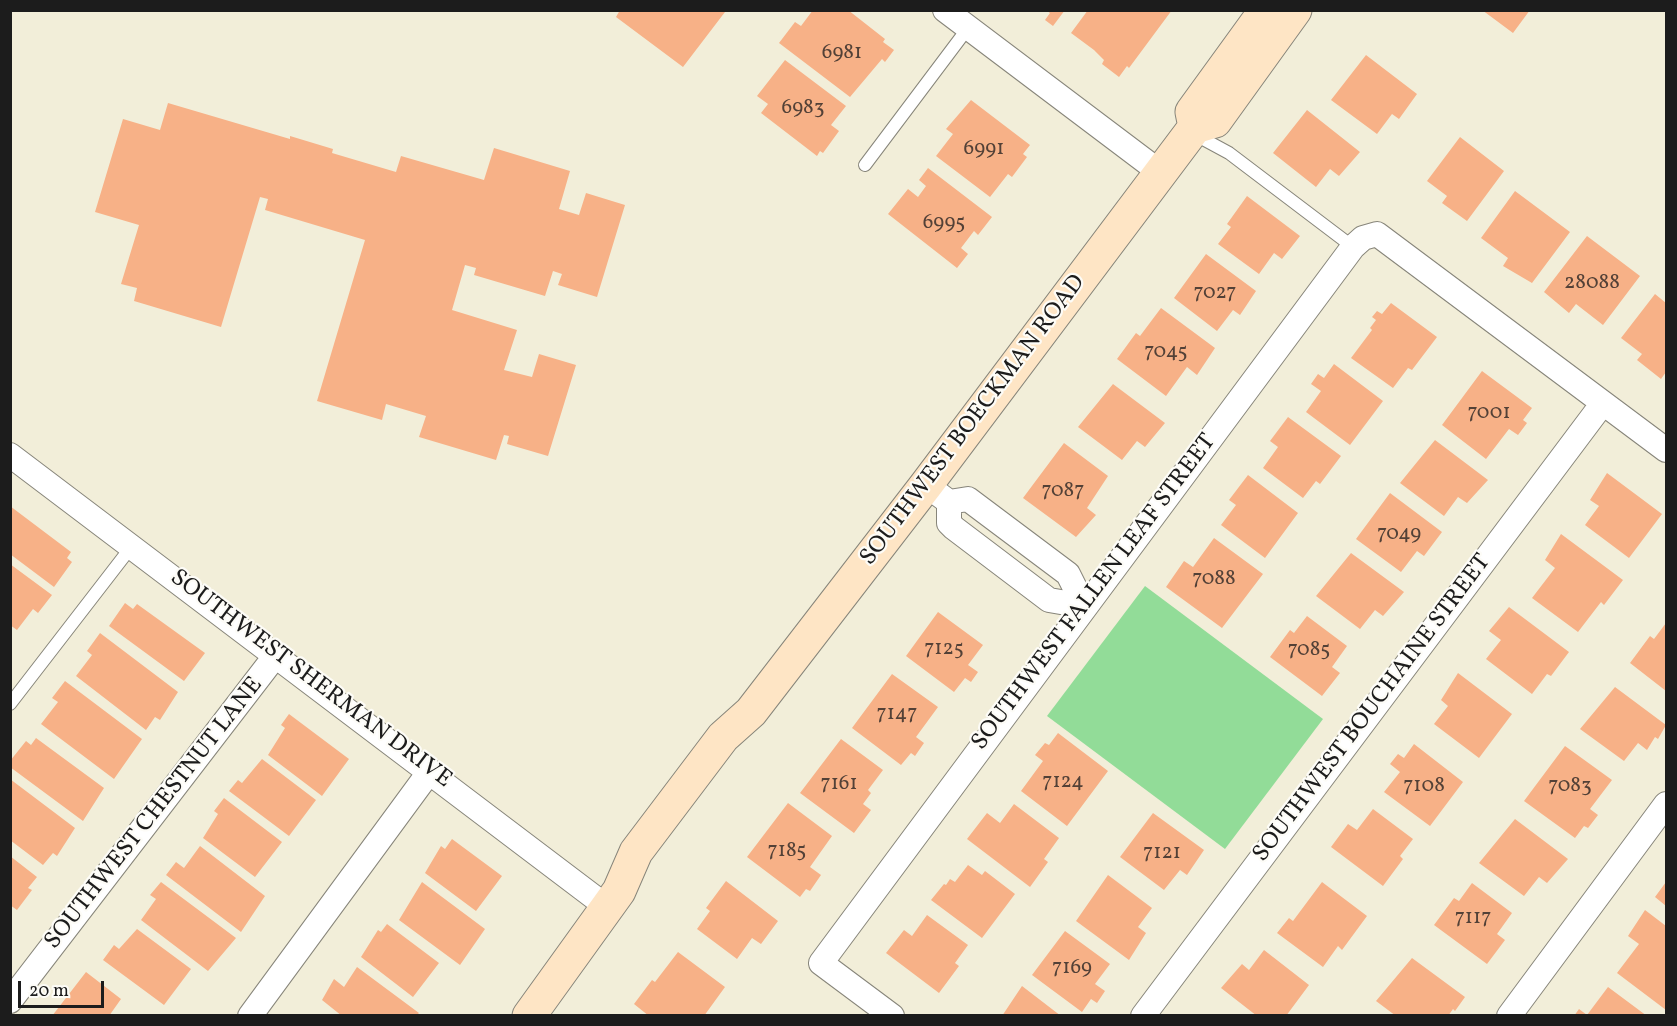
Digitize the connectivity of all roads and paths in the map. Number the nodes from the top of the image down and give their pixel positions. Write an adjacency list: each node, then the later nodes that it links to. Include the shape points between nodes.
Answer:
1 (945, 10): 4 (street)
2 (1266, 10): 5 (main road, SOUTHWEST BOECKMAN ROAD, via 1192,112)
3 (1295, 10): 5 (main road, SOUTHWEST BOECKMAN ROAD, via 1215,121)
4 (968, 28): 6 (lane); 7 (street)
5 (1193, 129): 7 (main road, SOUTHWEST BOECKMAN ROAD); 8 (lane)
6 (865, 165)
7 (1161, 173): 12 (main road, SOUTHWEST BOECKMAN ROAD)
8 (1353, 248): 9 (street, SOUTHWEST FALLEN LEAF STREET, via 1363,238 1377,234); 14 (street, SOUTHWEST FALLEN LEAF STREET)
9 (1603, 404): 10 (street); 24 (street, SOUTHWEST BOUCHAINE STREET)
10 (1666, 450)
11 (10, 455): 13 (street, SOUTHWEST SHERMAN DRIVE)
12 (938, 494): 14 (street, via 968,499 1068,574); 14 (street, via 954,528 1049,600); 19 (main road, SOUTHWEST BOECKMAN ROAD, via 751,712 750,738 653,865)
13 (132, 546): 15 (street, SOUTHWEST SHERMAN DRIVE); 16 (lane)
14 (1084, 606): 23 (street, SOUTHWEST FALLEN LEAF STREET, via 821,963)
15 (276, 655): 17 (street, SOUTHWEST SHERMAN DRIVE); 20 (street, SOUTHWEST CHESTNUT LANE)
16 (10, 704)
17 (430, 771): 19 (street, SOUTHWEST SHERMAN DRIVE); 21 (street)
18 (1666, 804): 25 (street)
19 (613, 899): 22 (main road, SOUTHWEST BOECKMAN ROAD)
20 (10, 1001)
21 (250, 1016)
22 (529, 1016)
23 (892, 1016)
24 (1143, 1016)
25 (1509, 1016)

